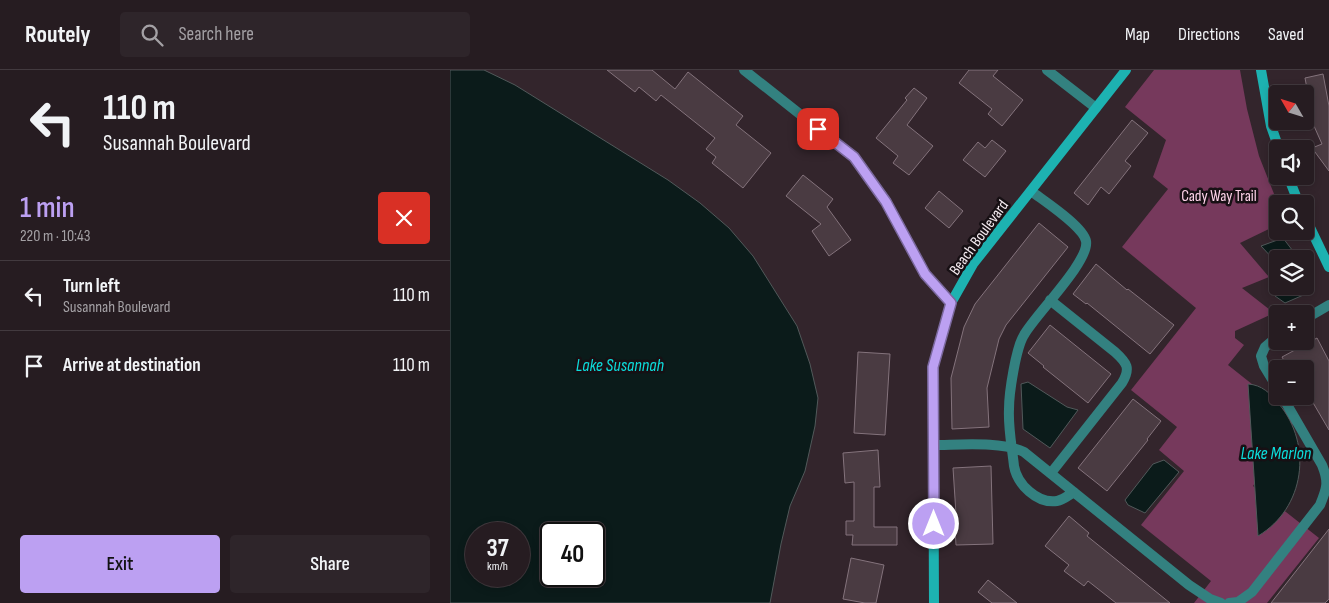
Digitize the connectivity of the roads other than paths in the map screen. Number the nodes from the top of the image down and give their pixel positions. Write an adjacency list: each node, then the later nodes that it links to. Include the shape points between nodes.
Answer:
1 (744, 70): 11 (street, via 854,157 886,202 925,274)
2 (1047, 70): 5 (street)
3 (1126, 70): 5 (street, Beach Boulevard)
4 (1261, 70): 6 (street)
5 (1096, 108): 7 (street, Beach Boulevard)
6 (1276, 140)
7 (1031, 191): 10 (street, via 1081,230 1086,240 1087,249 1083,256); 11 (street, Beach Boulevard, via 974,264)
8 (1314, 236): 9 (street)
9 (1329, 267)
10 (1050, 300): 18 (street, via 1017,349 1009,409); 19 (street, via 1115,352 1127,366 1122,383)
11 (951, 303): 17 (street, Beach Boulevard, via 933,367)
12 (1329, 305): 13 (street)
13 (1314, 314)
14 (1269, 344): 15 (street, via 1261,356)
15 (1269, 374)
16 (1287, 405): 23 (street, via 1322,465 1327,477 1327,490 1320,505 1252,592 1238,602)
17 (933, 445): 18 (street); 21 (street, Beach Boulevard)
18 (1012, 448): 19 (street, via 1024,452); 20 (street, via 1016,474 1037,497 1058,501)
19 (1051, 473): 20 (street)
20 (1074, 492): 22 (street, via 1189,585 1210,600)
21 (934, 603)
22 (1221, 603)
23 (1229, 603)

